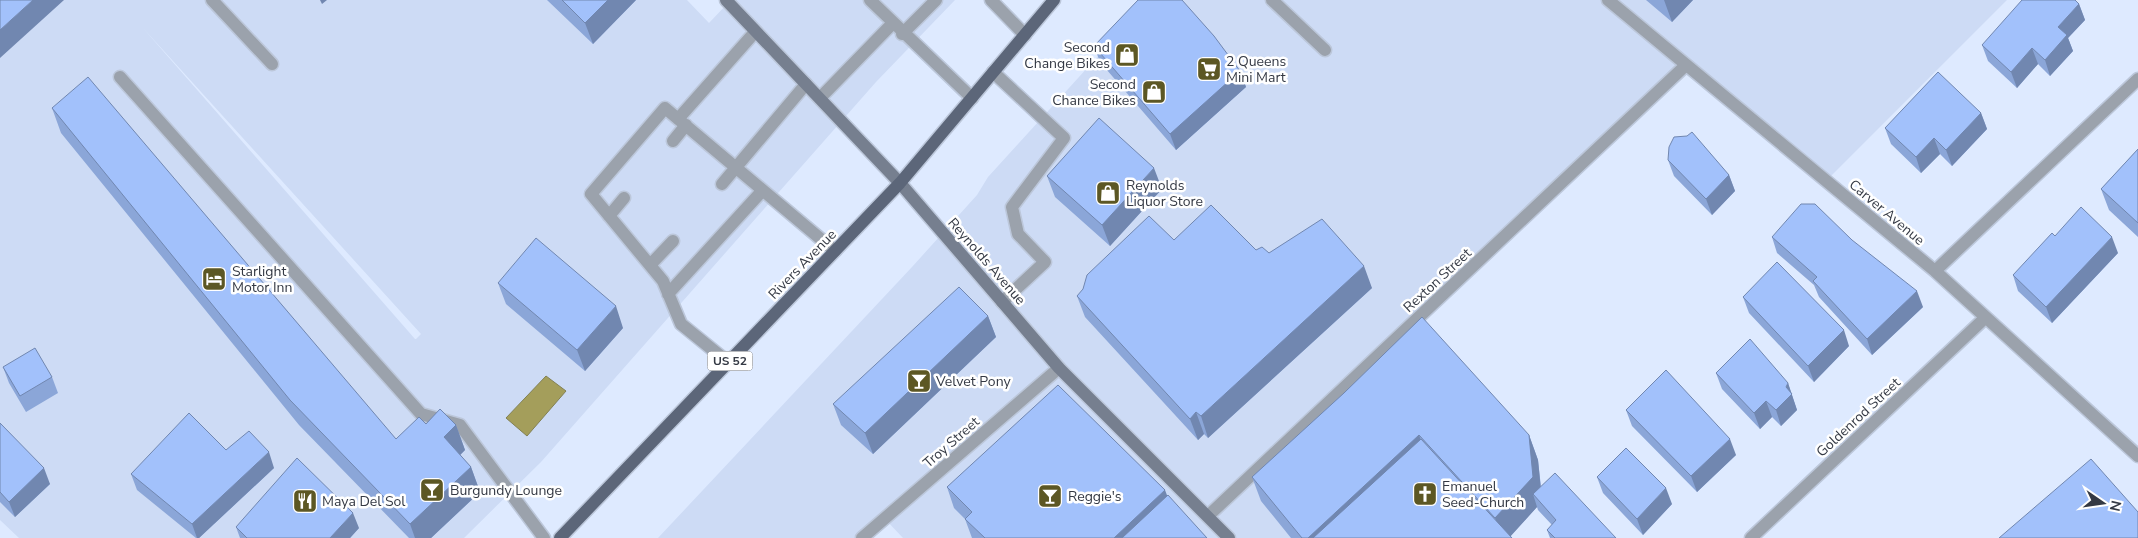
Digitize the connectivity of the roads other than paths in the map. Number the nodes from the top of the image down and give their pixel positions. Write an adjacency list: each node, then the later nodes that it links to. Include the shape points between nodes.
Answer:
1 (212, 0): 15 (street)
2 (726, 0): 11 (street, Reynolds Avenue)
3 (870, 0): 10 (street)
4 (880, 0): 10 (street)
5 (936, 0): 12 (street)
6 (991, 0): 13 (street)
7 (1054, 0): 13 (main road, Rivers Avenue / US 52)
8 (1272, 0): 14 (street)
9 (1608, 0): 16 (street, Carver Avenue)
10 (889, 20): 12 (street); 21 (street)
11 (755, 32): 20 (street, Reynolds Avenue); 23 (street)
12 (902, 34): 22 (street)
13 (1025, 35): 17 (main road, Rivers Avenue / US 52)
14 (1325, 50)
15 (272, 64)
16 (1686, 66): 34 (street, Carver Avenue); 41 (street, Rexton Street)
17 (993, 72): 22 (main road, Rivers Avenue / US 52); 36 (street, via 1064,138 1012,207 1018,234 1045,262)
18 (120, 76): 42 (street, via 421,414 460,425)
19 (2138, 79): 34 (street)
20 (806, 84): 21 (street, Reynolds Avenue); 25 (street)
21 (820, 98): 26 (street, Reynolds Avenue)
22 (972, 98): 26 (main road, Rivers Avenue / US 52)
23 (682, 122): 24 (street); 25 (street); 30 (street, via 666,108 591,194)
24 (673, 141)
25 (736, 168): 27 (street); 28 (street)
26 (900, 183): 32 (main road, Rivers Avenue / US 52); 36 (street, Reynolds Avenue)
27 (722, 184)
28 (762, 191): 32 (street); 35 (street)
29 (624, 198): 30 (street)
30 (609, 216): 33 (street)
31 (673, 240): 33 (street)
32 (835, 252): 38 (main road, Rivers Avenue / US 52)
33 (650, 265): 35 (street, via 663,281)
34 (1935, 272): 37 (street, Carver Avenue)
35 (668, 294): 38 (street, via 681,324)
36 (1002, 302): 39 (street, Reynolds Avenue)
37 (1985, 318): 40 (street, Carver Avenue); 46 (street, Goldenrod Street)
38 (728, 363): 43 (main road, Rivers Avenue / US 52)
39 (1059, 368): 41 (street, Reynolds Avenue); 44 (street, Troy Street)
40 (2138, 456)
41 (1208, 516): 45 (street, Reynolds Avenue)
42 (544, 538)
43 (560, 538)
44 (862, 538)
45 (1229, 538)
46 (1751, 538)

